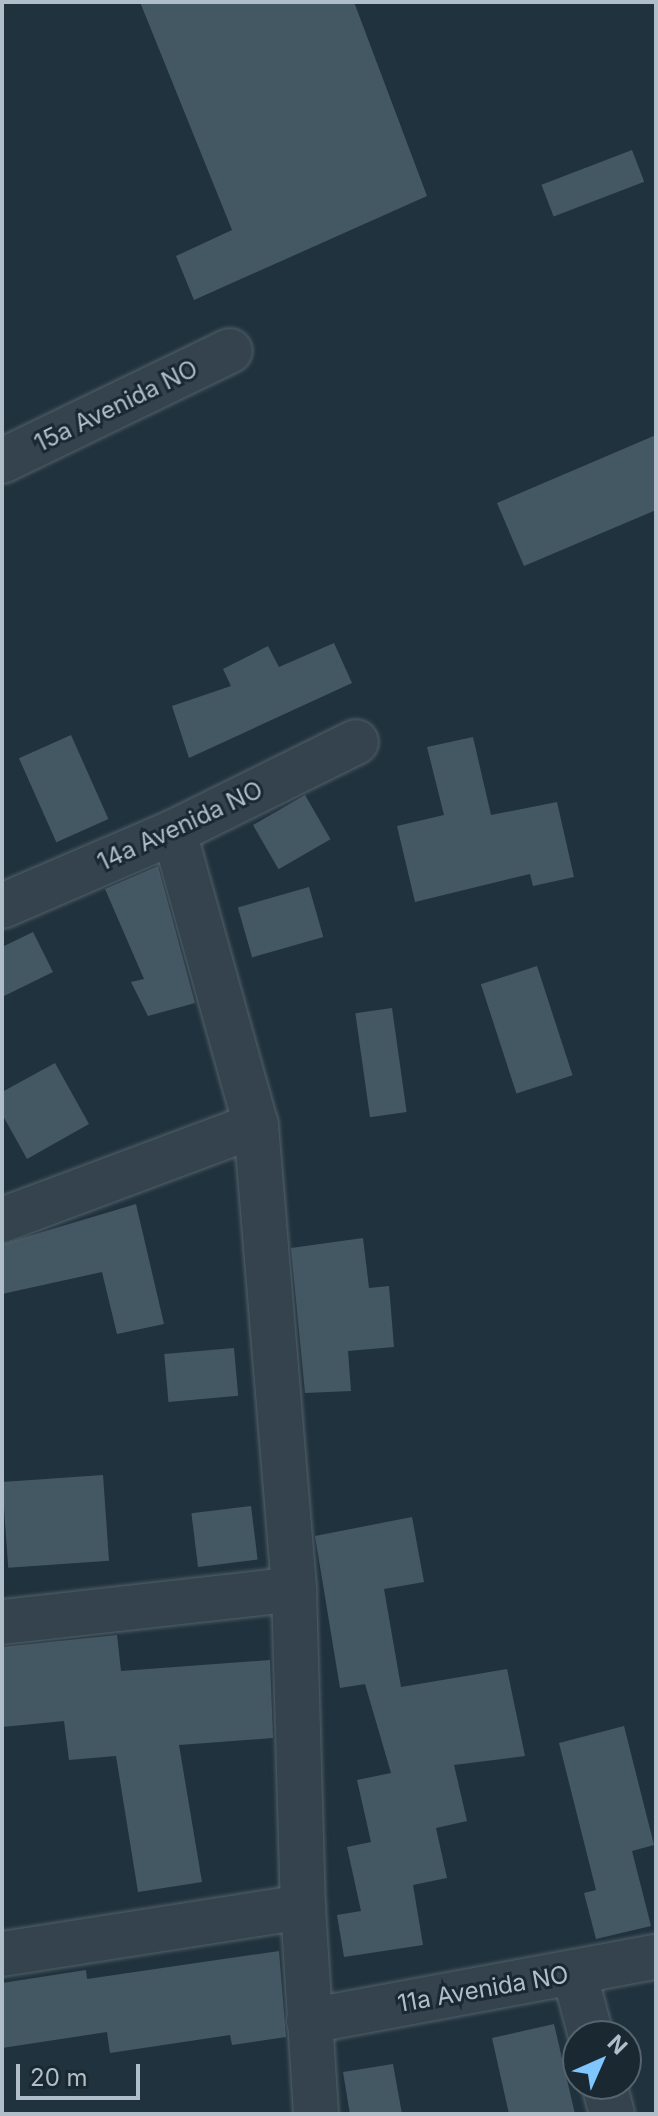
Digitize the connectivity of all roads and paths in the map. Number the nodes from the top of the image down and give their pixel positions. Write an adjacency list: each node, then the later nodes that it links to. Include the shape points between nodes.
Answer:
1 (230, 351): 2 (street, 15a Avenida NO)
2 (2, 461)
3 (356, 742): 4 (street, 14a Avenida NO)
4 (174, 832): 5 (street, 14a Avenida NO); 6 (street)
5 (2, 906)
6 (256, 1125): 7 (street); 8 (street)
7 (2, 1220)
8 (294, 1589): 9 (street); 10 (street)
9 (2, 1622)
10 (303, 1907): 11 (street); 15 (street)
11 (2, 1954)
12 (656, 1957): 13 (street, 11a Avenida NO)
13 (574, 1972): 14 (street); 15 (street, 11a Avenida NO)
14 (587, 2020)
15 (309, 2021): 16 (street)
16 (316, 2114)

